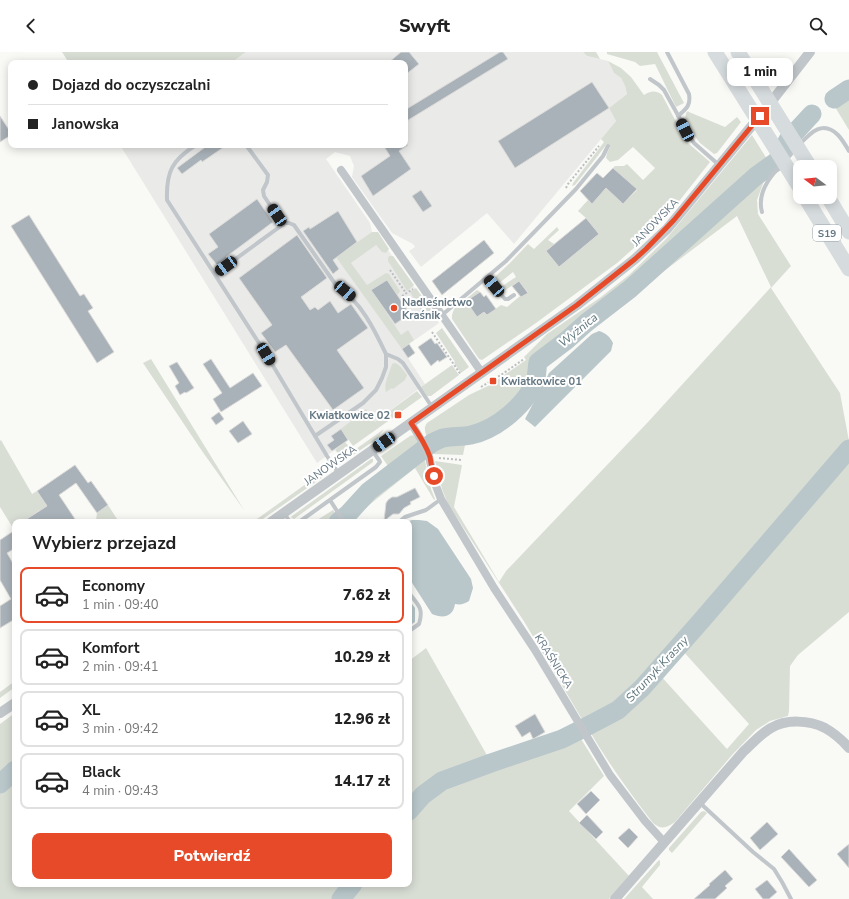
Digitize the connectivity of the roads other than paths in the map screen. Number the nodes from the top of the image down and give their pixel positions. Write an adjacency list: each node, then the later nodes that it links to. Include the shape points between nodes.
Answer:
1 (667, 52): 6 (lane, via 690,100)
2 (715, 52): 14 (highway)
3 (738, 52): 11 (highway)
4 (806, 55): 12 (street, JANOWSKA)
5 (650, 79): 6 (lane, via 664,90)
6 (678, 116): 12 (lane, via 694,143)
7 (608, 146): 22 (lane, via 576,189)
8 (192, 148): 21 (lane, via 172,167 167,200)
9 (248, 148): 18 (lane, via 268,175 263,190 264,196)
10 (849, 151): 17 (lane, via 832,130 820,128 808,135 768,181 761,197)
11 (806, 160)
12 (720, 165): 26 (street, JANOWSKA, via 667,229 635,259 577,305)
13 (341, 170): 24 (street)
14 (793, 177)
15 (809, 204): 20 (highway, S19)
16 (832, 204): 19 (highway, S19)
17 (762, 212)
18 (283, 225): 21 (lane); 25 (lane, via 294,225 338,288 351,297 374,329)
19 (849, 232)
20 (849, 269)
21 (215, 274): 29 (lane)
22 (486, 278): 23 (lane, via 505,299); 24 (lane)
23 (514, 295)
24 (442, 315): 26 (street)
25 (386, 354): 27 (lane, via 403,363); 29 (lane, via 386,367 376,390 363,403)
26 (482, 373): 27 (street, JANOWSKA)
27 (432, 408): 28 (street, JANOWSKA)
28 (411, 423): 30 (street, JANOWSKA); 32 (street, KRAŚNICKA, via 430,457)
29 (315, 436): 31 (lane)
30 (372, 450): 31 (street, JANOWSKA); 33 (lane, via 379,460 379,465)
31 (339, 474): 34 (street, JANOWSKA)
32 (441, 499): 39 (lane, via 426,510); 46 (street, KRAŚNICKA, via 610,775)
33 (330, 500): 37 (lane); 38 (lane)
34 (283, 513): 35 (street, JANOWSKA); 36 (lane)
35 (275, 519)
36 (288, 519)
37 (303, 519)
38 (343, 519)
39 (403, 519)
40 (412, 597): 41 (lane, via 422,613 419,624)
41 (412, 629)
42 (12, 705): 43 (street)
43 (0, 713)
44 (849, 748): 45 (street, via 824,727 812,723 791,721 772,727 743,752)
45 (699, 802): 46 (street); 48 (lane, via 774,869)
46 (664, 842): 47 (street)
47 (615, 899)
48 (791, 899)

